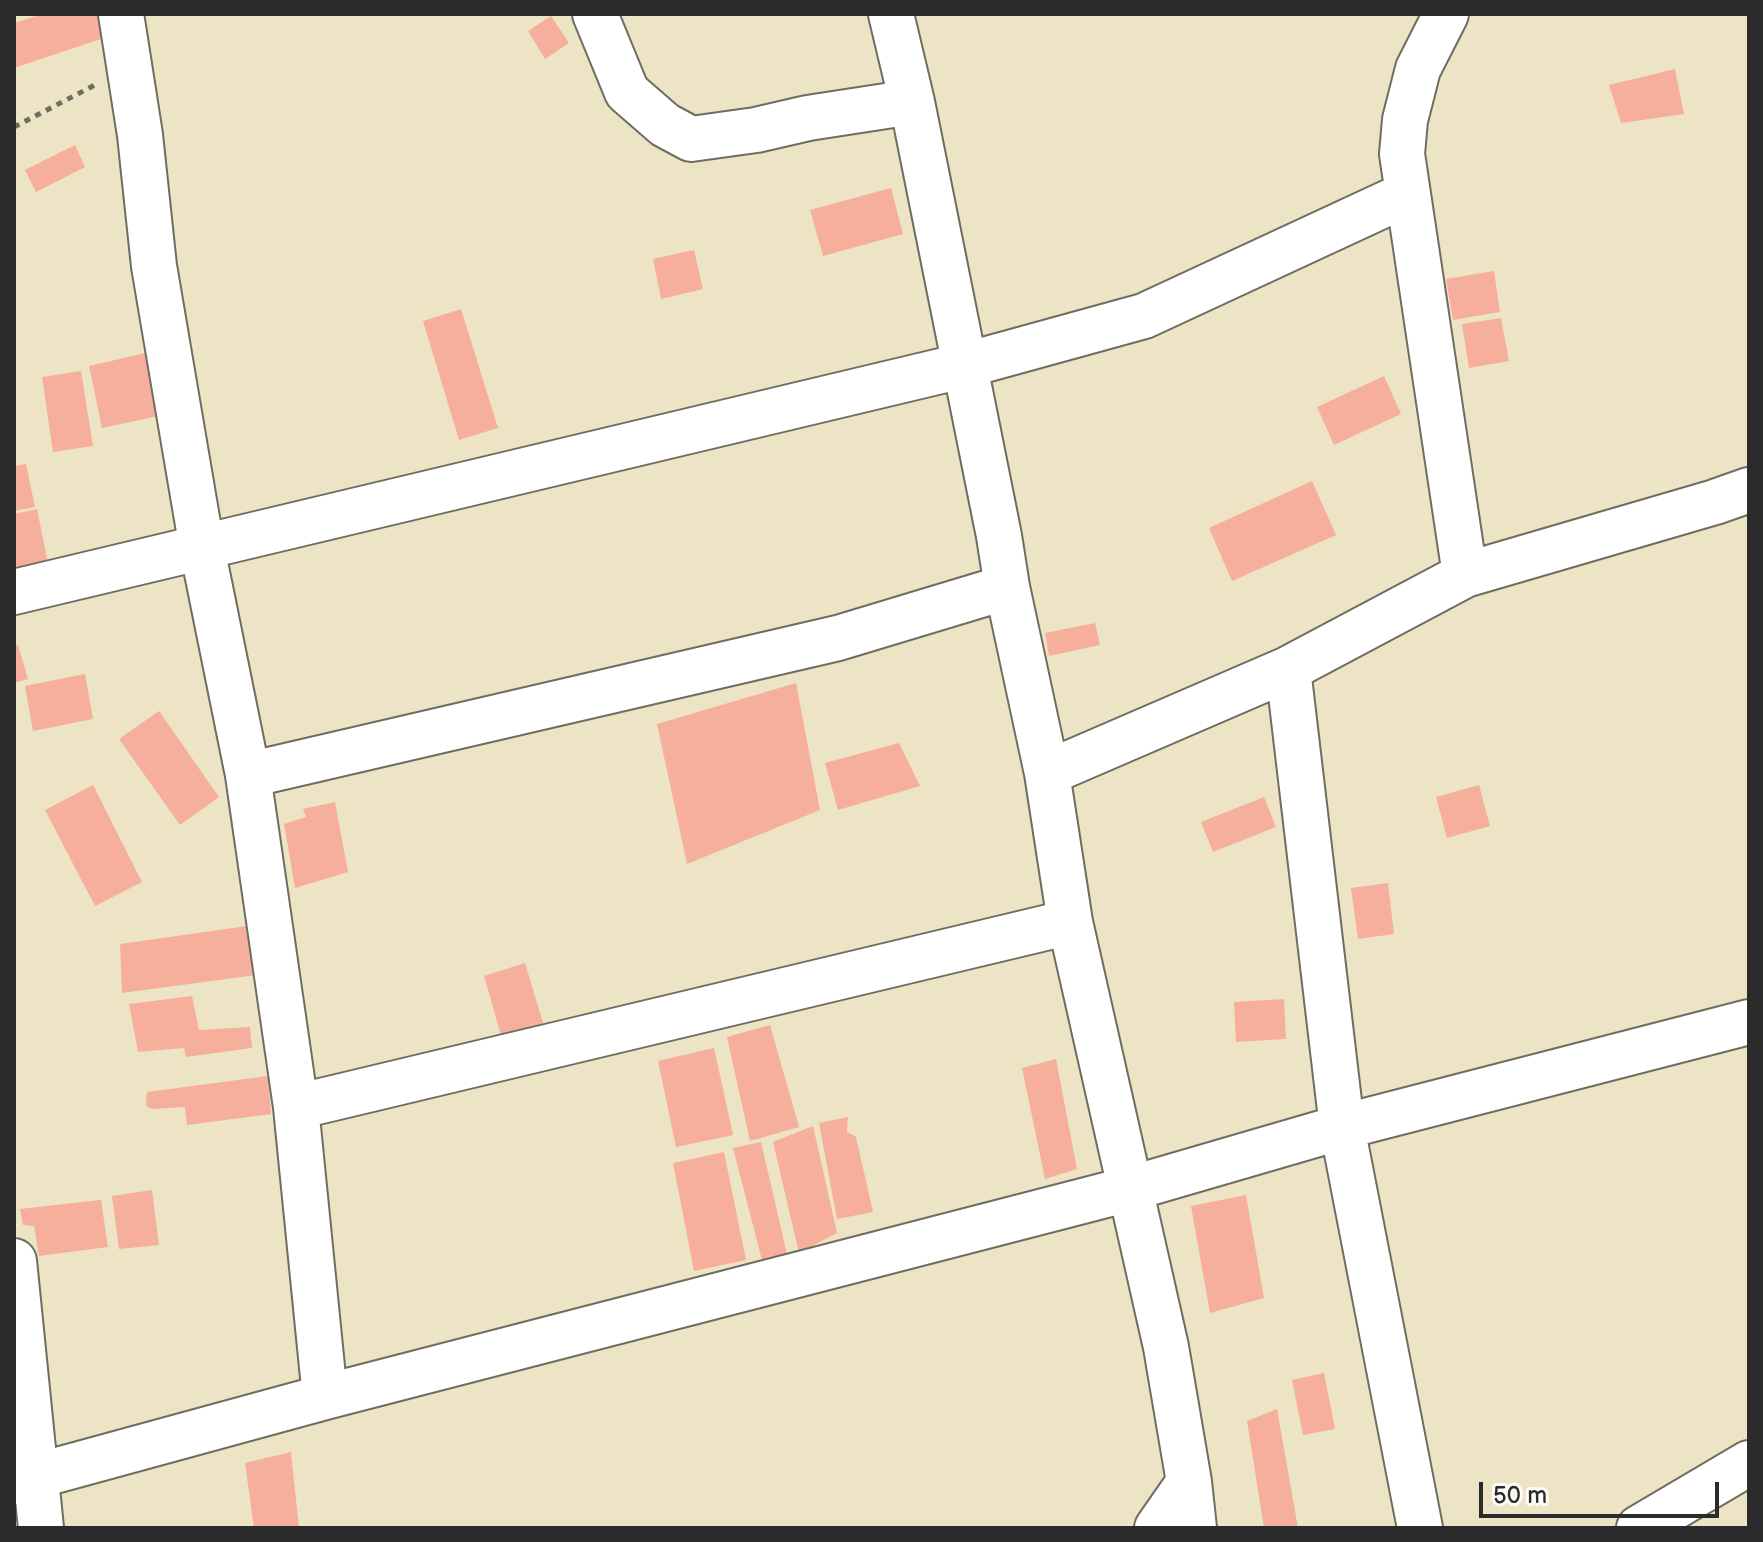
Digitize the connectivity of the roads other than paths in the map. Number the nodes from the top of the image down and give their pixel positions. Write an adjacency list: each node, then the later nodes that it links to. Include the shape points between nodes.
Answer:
1 (121, 14): 9 (street, via 154,266)
2 (595, 14): 5 (street, via 627,92 665,125 691,139)
3 (891, 14): 5 (street)
4 (1446, 14): 6 (street, via 1418,69 1405,120)
5 (912, 102): 7 (street)
6 (1407, 194): 7 (street, via 1144,316); 10 (street)
7 (966, 365): 9 (street); 11 (street)
8 (1749, 490): 10 (street)
9 (202, 548): 12 (street); 15 (street)
10 (1465, 575): 13 (street)
11 (1007, 587): 14 (street); 15 (street, via 838,638)
12 (14, 592)
13 (1288, 669): 14 (street); 19 (street)
14 (1047, 773): 16 (street)
15 (248, 775): 18 (street)
16 (1070, 922): 18 (street); 20 (street)
17 (1749, 1022): 19 (street)
18 (296, 1107): 22 (street)
19 (1342, 1127): 20 (street); 29 (street)
20 (1129, 1189): 22 (street); 25 (street, via 1166,1347)
21 (14, 1261): 24 (street)
22 (325, 1397): 24 (street)
23 (1749, 1463): 30 (street)
24 (24, 1479): 26 (street)
25 (1189, 1482): 27 (street); 28 (street)
26 (41, 1528)
27 (1157, 1528)
28 (1194, 1528)
29 (1420, 1528)
30 (1639, 1528)

